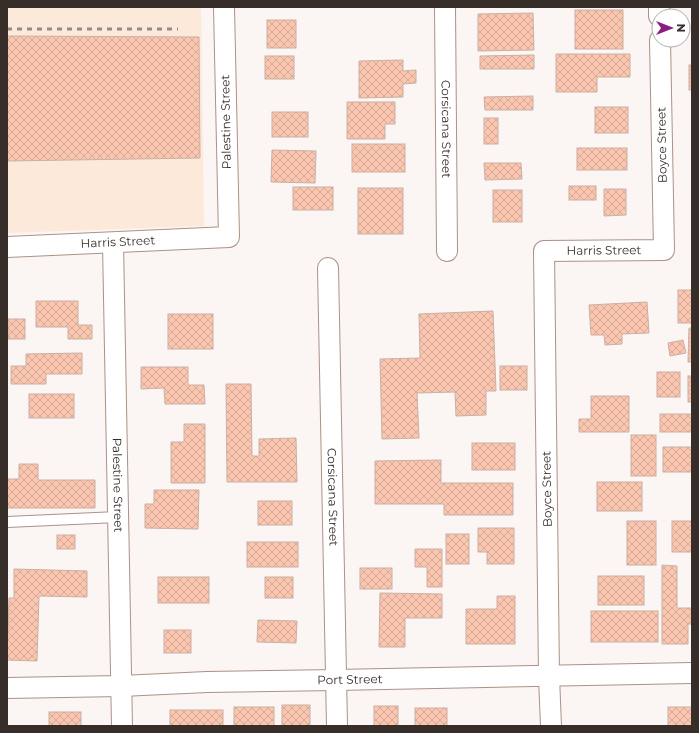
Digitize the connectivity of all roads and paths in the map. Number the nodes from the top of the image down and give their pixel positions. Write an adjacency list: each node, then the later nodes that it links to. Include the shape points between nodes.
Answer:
1 (224, 7): 4 (street, Palestine Street)
2 (445, 7): 8 (street, Corsicana Street)
3 (660, 48): 7 (street, Boyce Street)
4 (229, 237): 5 (street, Harris Street)
5 (113, 243): 6 (street, Harris Street); 11 (street, Palestine Street)
6 (7, 247)
7 (664, 250): 9 (street, Harris Street)
8 (447, 251)
9 (544, 251): 14 (street, Boyce Street)
10 (328, 268): 15 (street, Corsicana Street)
11 (118, 517): 12 (lane); 16 (street, Palestine Street)
12 (7, 522)
13 (692, 673): 14 (street, Port Street)
14 (549, 677): 15 (street, Port Street); 20 (street, Boyce Street)
15 (336, 680): 16 (street, Port Street); 19 (street, Corsicana Street)
16 (121, 686): 17 (street, Port Street); 18 (street, Palestine Street)
17 (7, 688)
18 (122, 726)
19 (337, 726)
20 (551, 726)

